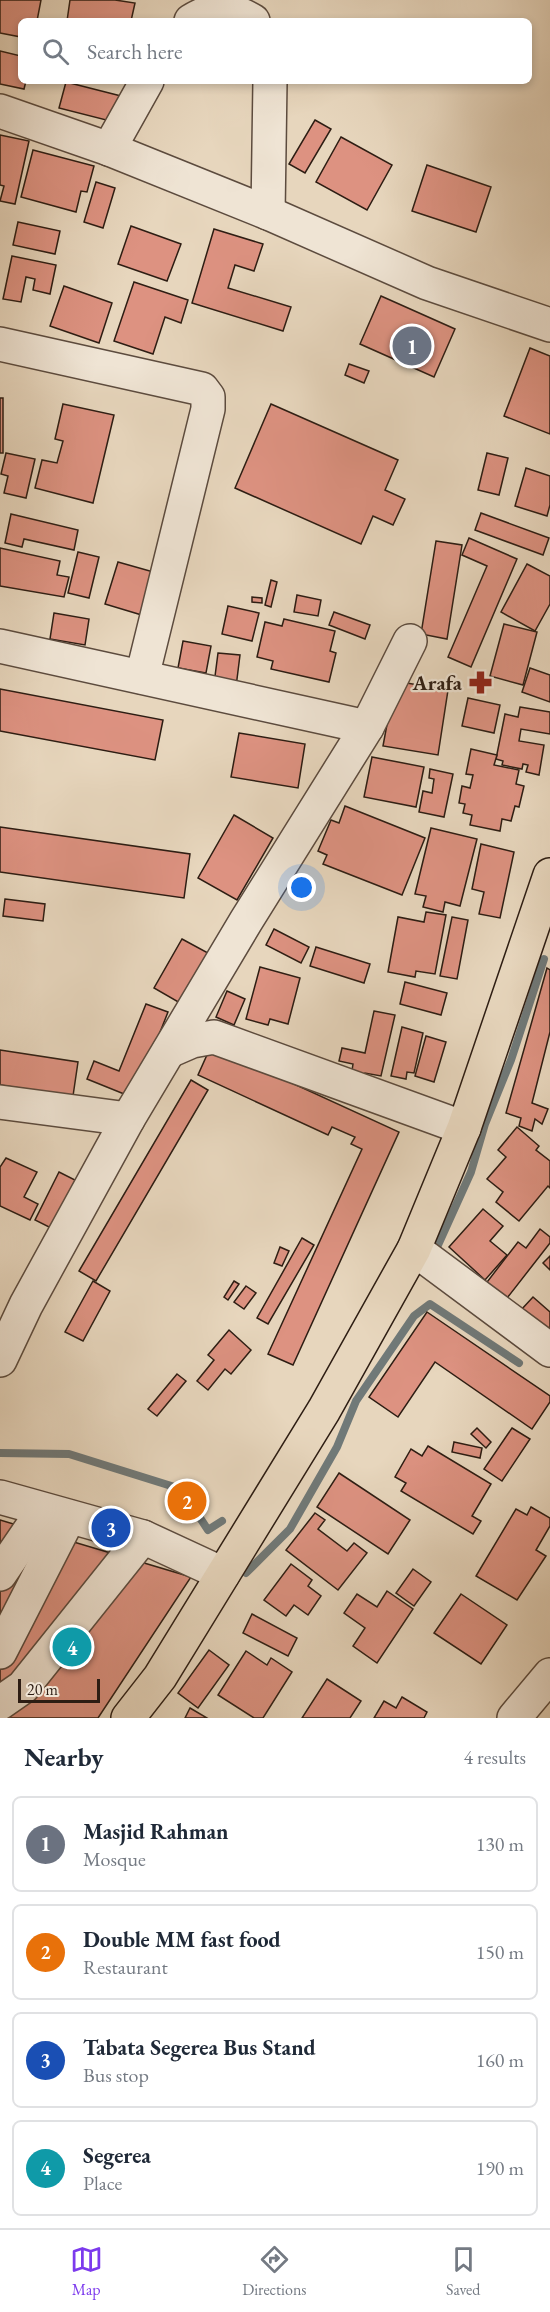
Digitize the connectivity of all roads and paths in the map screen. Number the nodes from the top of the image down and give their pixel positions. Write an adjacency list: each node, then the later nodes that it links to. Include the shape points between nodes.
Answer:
1 (196, 18): 2 (street, via 209,10)
2 (246, 18)
3 (145, 84): 6 (street)
4 (270, 84): 7 (street)
5 (0, 111): 6 (street)
6 (110, 149): 7 (street)
7 (268, 213): 8 (street, via 427,283)
8 (550, 325)
9 (0, 344): 12 (street, via 202,389 208,397)
10 (410, 641): 13 (street)
11 (0, 646): 12 (street)
12 (142, 676): 13 (street)
13 (367, 727): 16 (street)
14 (550, 875): 15 (main road)
15 (545, 914): 19 (main road)
16 (169, 1051): 18 (street); 19 (street, via 214,1037)
17 (0, 1102): 18 (street)
18 (128, 1119): 22 (street)
19 (464, 1128): 20 (main road)
20 (414, 1250): 21 (street); 27 (main road, via 324,1410)
21 (550, 1350)
22 (0, 1360)
23 (0, 1497): 24 (street)
24 (56, 1514): 25 (street); 26 (street); 28 (street)
25 (142, 1538): 27 (street); 30 (street, via 23,1687)
26 (0, 1574)
27 (223, 1574): 31 (main road, via 160,1677)
28 (0, 1652)
29 (550, 1675): 32 (street)
30 (0, 1703)
31 (128, 1718)
32 (514, 1718)

